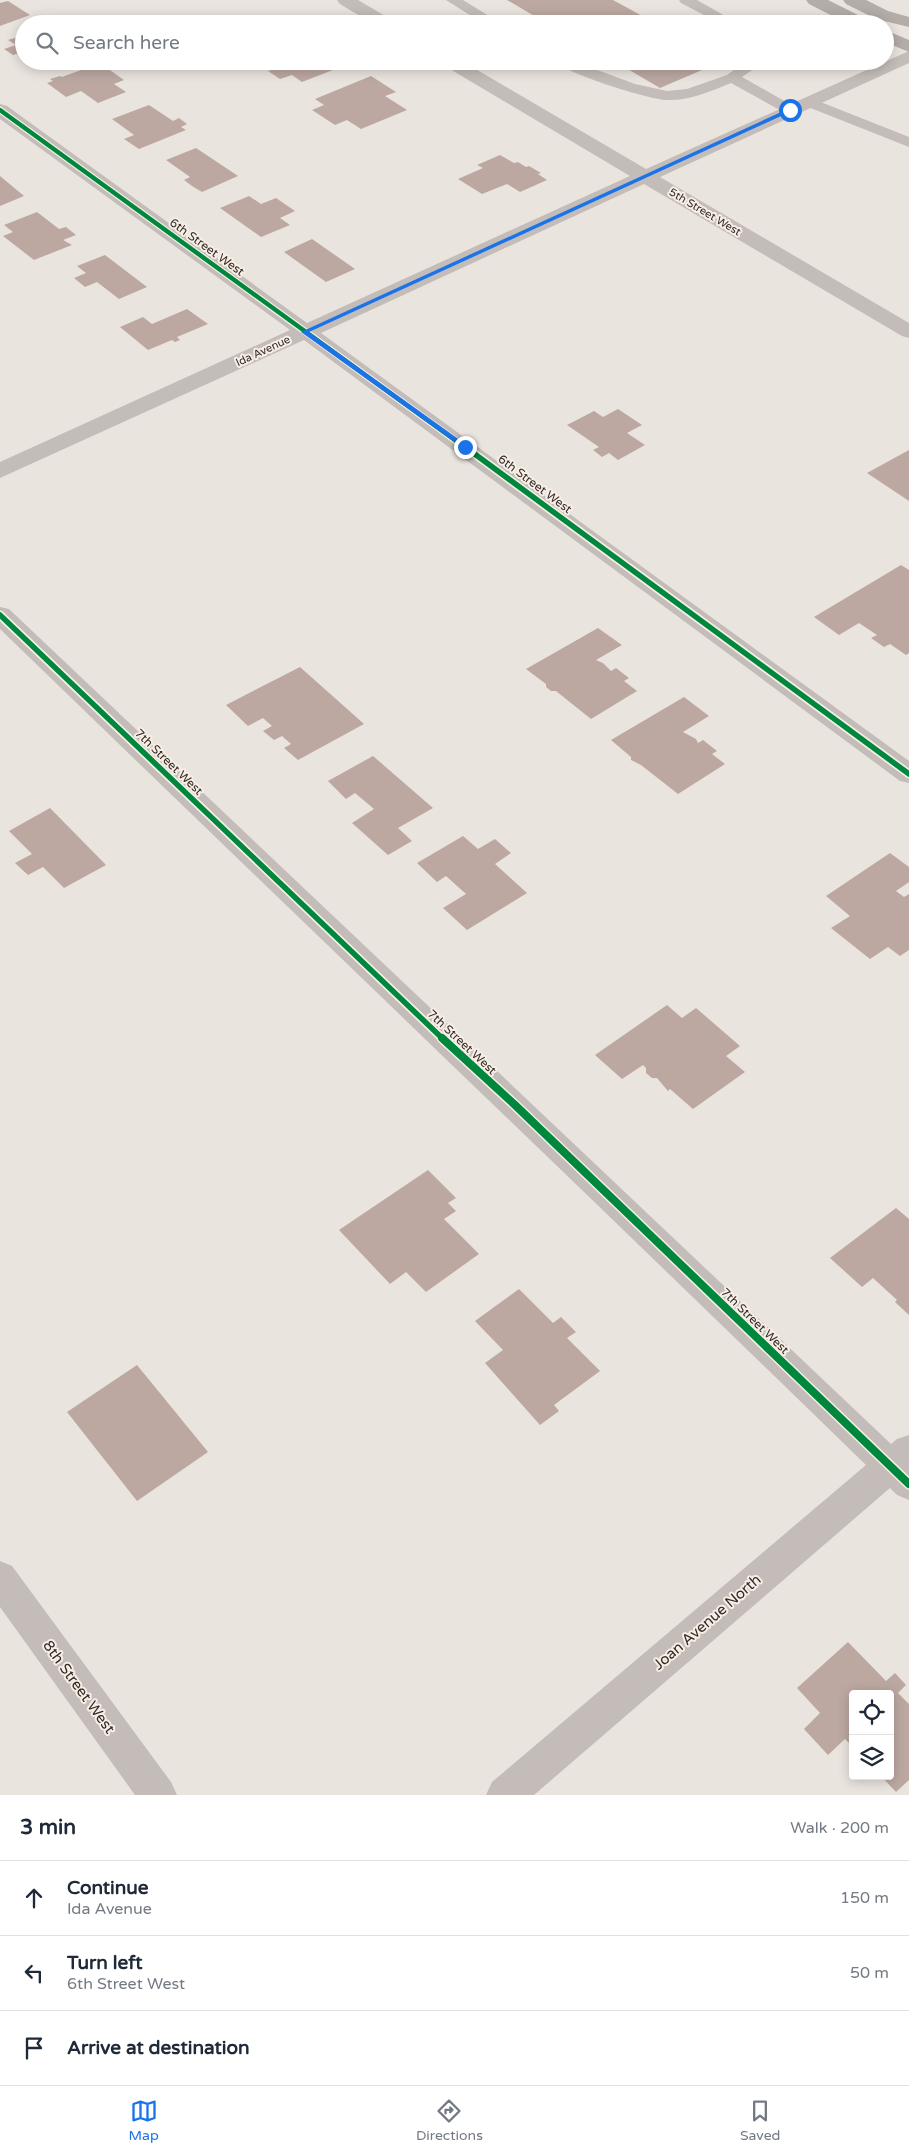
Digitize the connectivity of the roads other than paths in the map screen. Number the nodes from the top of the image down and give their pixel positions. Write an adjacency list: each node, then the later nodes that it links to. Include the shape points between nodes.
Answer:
1 (346, 0): 6 (street)
2 (453, 0): 7 (lane)
3 (686, 0): 8 (lane)
4 (815, 0): 9 (main road)
5 (852, 0): 10 (main road)
6 (371, 15)
7 (479, 15)
8 (715, 15)
9 (844, 15)
10 (882, 15)
11 (894, 18): 12 (main road)
12 (909, 22)
13 (894, 40): 14 (main road)
14 (909, 47)
15 (909, 56): 16 (street, Ida Avenue)
16 (894, 63)
17 (465, 70): 25 (street, 5th Street West)
18 (580, 70): 21 (lane, via 667,96 690,93)
19 (741, 70): 21 (lane)
20 (878, 70): 22 (street, Ida Avenue)
21 (732, 78): 22 (lane)
22 (799, 106): 24 (lane); 25 (street, Ida Avenue)
23 (0, 110): 26 (street, 6th Street West)
24 (909, 142)
25 (645, 176): 26 (street, Ida Avenue); 27 (street, 5th Street West)
26 (304, 332): 28 (street, Ida Avenue); 30 (street, 6th Street West)
27 (909, 332)
28 (0, 471)
29 (0, 615): 31 (street, 7th Street West, via 416,1014)
30 (909, 774)
31 (903, 1467): 34 (street, Joan Avenue North)
32 (0, 1578): 33 (street, 8th Street West)
33 (158, 1795)
34 (506, 1795)

